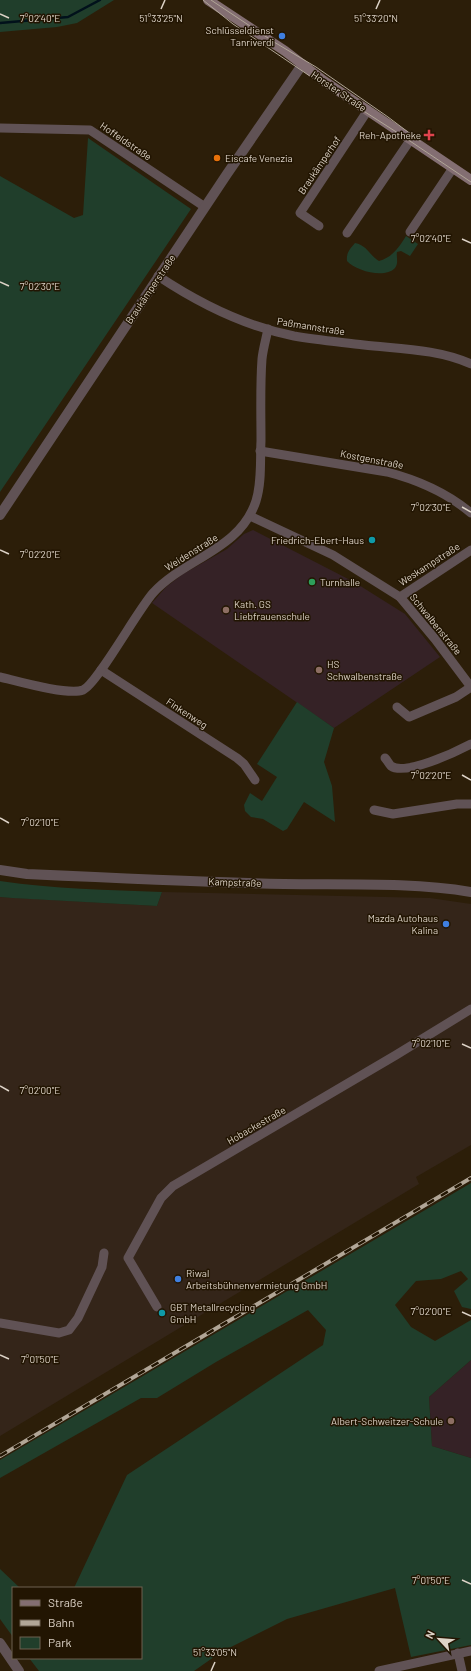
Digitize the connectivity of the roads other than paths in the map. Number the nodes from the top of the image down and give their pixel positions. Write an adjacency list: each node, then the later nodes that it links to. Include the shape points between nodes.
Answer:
1 (208, 0): 2 (main road, Horster Straße)
2 (302, 65): 3 (main road, Horster Straße); 8 (street, Braukämperstraße)
3 (368, 110): 5 (main road, Horster Straße); 9 (street, Braukämperhof, via 300,213)
4 (0, 128): 8 (street, Hoffeldstraße, via 90,130)
5 (411, 139): 6 (main road, Horster Straße); 11 (street)
6 (453, 168): 7 (main road, Horster Straße); 10 (street)
7 (471, 180)
8 (205, 207): 12 (street, Braukämperstraße)
9 (319, 226)
10 (410, 232)
11 (346, 233)
12 (158, 276): 13 (street, Paßmannstraße, via 209,307); 17 (street, Braukämperstraße)
13 (268, 330): 14 (street, Paßmannstraße, via 294,336 428,352); 15 (street, Weidenstraße, via 262,358)
14 (471, 364)
15 (260, 451): 16 (street, Kostgenstraße, via 404,476 437,490); 18 (street, Weidenstraße, via 259,491)
16 (471, 513)
17 (0, 515)
18 (250, 516): 20 (street, Schwalbenstraße, via 333,555); 21 (street, Weidenstraße, via 225,544 166,580 154,592 143,604)
19 (471, 550): 20 (street, Weskampstraße)
20 (400, 597): 23 (street, Schwalbenstraße)
21 (101, 670): 22 (street, Weidenstraße, via 89,686 77,692); 27 (street, Finkenweg, via 237,758)
22 (0, 677)
23 (471, 687): 24 (street, Schwalbenstraße, via 409,718)
24 (397, 707)
25 (471, 744): 26 (street, via 431,761 400,769 391,766)
26 (385, 758)
27 (255, 780)
28 (471, 804): 29 (street, via 393,814)
29 (374, 810)
30 (0, 870): 31 (street, Kampstraße, via 35,874 240,883 419,887)
31 (471, 892)
32 (471, 1009): 34 (street, Hobackestraße, via 173,1186 162,1198 128,1258)
33 (104, 1253): 35 (street, via 102,1267 78,1318 69,1330 58,1332)
34 (157, 1306)
35 (0, 1323)
36 (0, 1643): 39 (street)
37 (471, 1651): 38 (street)
38 (458, 1654): 40 (street); 41 (street)
39 (20, 1671)
40 (379, 1671)
41 (462, 1671)

